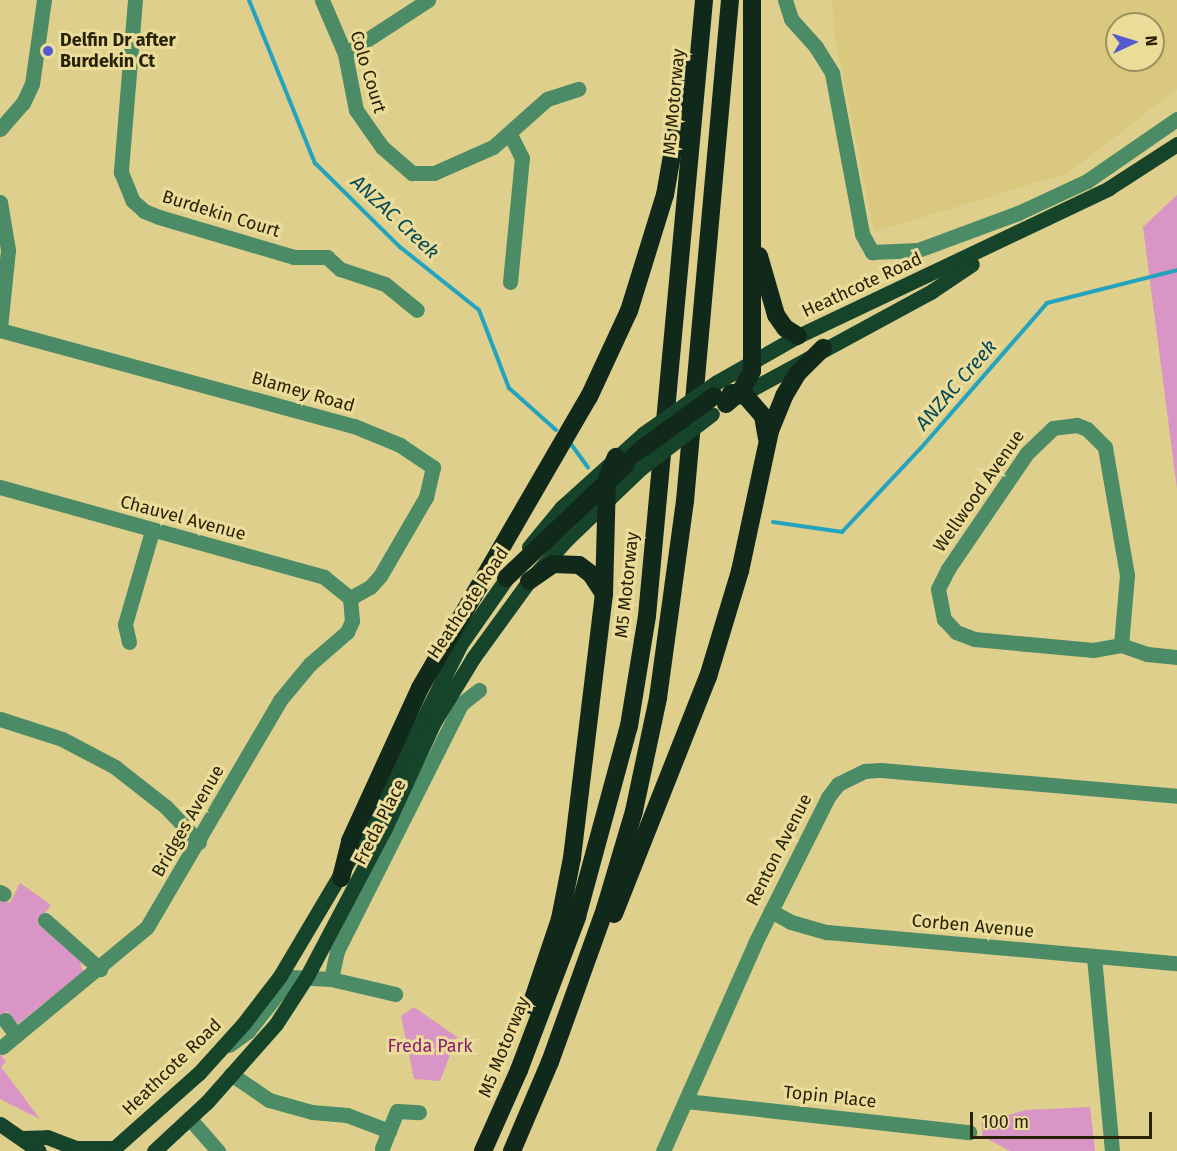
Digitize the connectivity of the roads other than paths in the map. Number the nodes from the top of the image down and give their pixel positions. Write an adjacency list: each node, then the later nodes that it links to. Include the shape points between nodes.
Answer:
1 (44, 0): 13 (street, via 32,84)
2 (135, 0): 20 (street, Burdekin Court, via 121,172 133,201 144,212 294,257 327,257 348,273 386,284)
3 (322, 0): 10 (street, Colo Court)
4 (428, 0): 10 (street)
5 (697, 0): 45 (highway, via 664,195 629,310 589,398 420,688 350,841)
6 (705, 0): 73 (highway, M5 Motorway, via 647,616 629,726 577,917 519,1070)
7 (730, 0): 58 (highway, via 685,501 658,698 633,811 605,909)
8 (752, 0): 17 (highway)
9 (784, 0): 12 (street, via 791,19 832,73 862,234 872,252 918,250 1018,213 1087,181)
10 (345, 54): 14 (street, Colo Court, via 356,111 365,128 412,173 434,172 493,147)
11 (578, 89): 14 (street, Colo Court, via 547,99)
12 (1177, 119)
13 (0, 129)
14 (510, 134): 19 (street, via 522,158)
15 (1177, 144): 18 (main road, Heathcote Road, via 1109,188)
16 (0, 202): 21 (street, via 8,250)
17 (753, 219): 22 (highway, via 763,274 776,315); 24 (highway)
18 (1012, 237): 22 (main road, Heathcote Road); 23 (main road, Heathcote Road, via 932,291)
19 (510, 282)
20 (417, 310)
21 (0, 329): 37 (street, Blamey Road, via 354,426 400,445 433,467 426,497 380,576)
22 (798, 336): 24 (main road, Heathcote Road)
23 (823, 348): 25 (main road, Heathcote Road); 28 (highway, via 797,374 784,396)
24 (753, 360): 25 (highway, via 750,379); 26 (main road, Heathcote Road)
25 (742, 392): 26 (highway); 28 (highway, via 763,416)
26 (717, 399): 27 (highway, bridge); 32 (main road, Heathcote Road, bridge)
27 (643, 441): 29 (main road, Heathcote Road); 30 (highway)
28 (767, 452): 58 (highway, via 740,572 708,677 650,830)
29 (616, 457): 30 (highway); 34 (main road, Heathcote Road, via 562,507)
30 (608, 480): 32 (highway); 34 (highway)
31 (0, 487): 33 (street, Chauvel Avenue)
32 (606, 500): 35 (main road, Heathcote Road); 36 (highway)
33 (152, 531): 37 (street, Chauvel Avenue, via 324,577); 38 (street, via 125,624)
34 (506, 578): 45 (main road, Heathcote Road, via 437,687)
35 (529, 581): 36 (highway, via 553,564 579,565 591,574); 51 (main road, Heathcote Road, via 473,658 434,722 385,828)
36 (604, 594): 72 (highway, via 579,808 560,919 520,1037)
37 (350, 598): 44 (street, Bridges Avenue, via 352,621 347,632 310,664 280,700)
38 (129, 642)
39 (1121, 645): 39 (street, Wellwood Avenue, via 1094,650 974,639 956,632 939,611 938,589 948,569 1027,453 1053,428 1063,425 1088,429 1105,447 1126,574); 40 (street, Wellwood Avenue, via 1147,654)
40 (1177, 657)
41 (479, 690): 52 (street, Freda Place, via 461,704 337,951)
42 (0, 718): 44 (street, via 62,739 115,767 166,807)
43 (1177, 796): 46 (street, Renton Avenue, via 865,771 838,784 828,796)
44 (199, 842): 50 (street, Bridges Avenue, via 147,927)
45 (341, 878): 57 (main road, Heathcote Road, via 280,976)
46 (771, 911): 48 (street, Corben Avenue, via 791,922 827,932); 60 (street, Renton Avenue)
47 (45, 920): 50 (street)
48 (1094, 957): 49 (street, Corben Avenue); 76 (street)
49 (1177, 963)
50 (100, 969): 55 (street, Bridges Avenue)
51 (307, 976): 52 (street); 57 (street, via 291,977 248,1030); 59 (main road, Heathcote Road, via 276,1024)
52 (331, 979): 53 (street)
53 (395, 994)
54 (5, 1020): 55 (street)
55 (16, 1035): 56 (street, Bridges Avenue)
56 (2, 1047)
57 (215, 1056): 68 (main road, Heathcote Road)
58 (550, 1062): 74 (highway)
59 (231, 1074): 62 (main road, Heathcote Road); 64 (street, via 269,1100 312,1112 348,1115)
60 (686, 1101): 65 (street, Topin Place); 75 (street, Renton Avenue)
61 (419, 1112): 64 (street, via 397,1111)
62 (190, 1119): 70 (main road, Heathcote Road); 71 (street)
63 (0, 1124): 66 (main road)
64 (389, 1131): 67 (street)
65 (969, 1132)
66 (22, 1138): 68 (main road, via 46,1137 76,1148); 69 (main road)
67 (382, 1148)
68 (113, 1150)
69 (39, 1151)
70 (154, 1151)
71 (218, 1151)
72 (471, 1151)
73 (483, 1151)
74 (512, 1151)
75 (663, 1151)
76 (1112, 1151)

